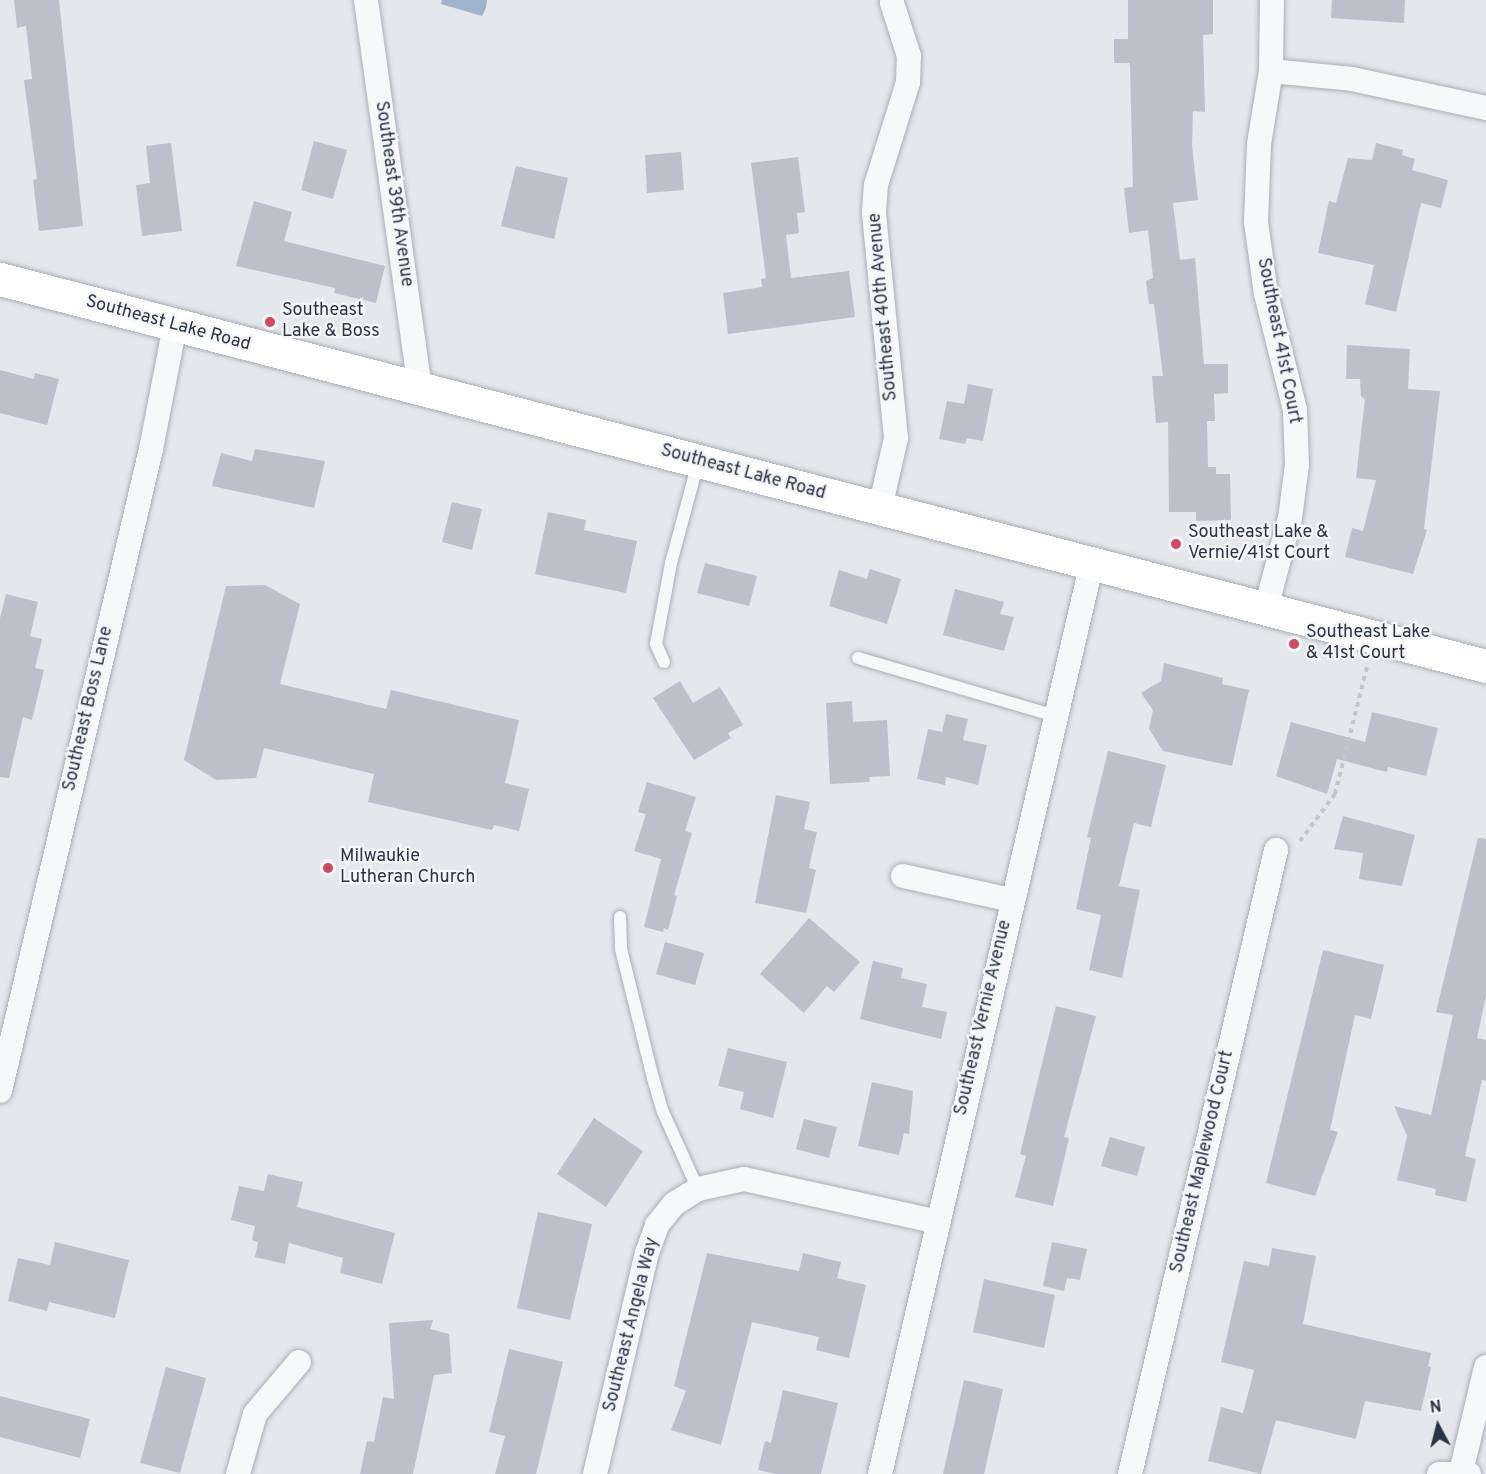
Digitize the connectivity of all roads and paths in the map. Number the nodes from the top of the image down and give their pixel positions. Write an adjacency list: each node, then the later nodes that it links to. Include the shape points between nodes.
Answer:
1 (366, 0): 8 (street, Southeast 39th Avenue)
2 (1272, 0): 4 (street, Southeast 41st Court)
3 (892, 3): 10 (street, Southeast 40th Avenue, via 905,36 909,74 906,101 876,185 874,212 896,438)
4 (1271, 71): 5 (street, via 1352,79); 12 (street, Southeast 41st Court, via 1259,144 1256,222 1266,294 1295,410 1297,465 1290,518)
5 (1486, 108)
6 (0, 279): 7 (main road, Southeast Lake Road)
7 (176, 326): 8 (main road, Southeast Lake Road); 22 (street, Southeast Boss Lane, via 151,449)
8 (420, 388): 9 (main road, Southeast Lake Road)
9 (698, 461): 10 (main road, Southeast Lake Road); 14 (lane, via 671,563 656,644)
10 (880, 508): 11 (main road, Southeast Lake Road)
11 (1092, 562): 12 (main road, Southeast Lake Road); 17 (street, Southeast Vernie Avenue)
12 (1266, 608): 15 (main road, Southeast Lake Road)
13 (858, 658): 17 (lane)
14 (664, 662)
15 (1486, 666)
16 (1361, 693): 18 (path, via 1335,794 1304,839)
17 (1055, 716): 20 (street, Southeast Vernie Avenue)
18 (1276, 850): 31 (street, Southeast Maplewood Court)
19 (903, 876): 20 (street)
20 (1011, 900): 24 (street, Southeast Vernie Avenue)
21 (620, 917): 23 (lane, via 621,949 653,1078 663,1112)
22 (0, 1091)
23 (698, 1189): 24 (street, Southeast Angela Way, via 744,1179 766,1182); 29 (street, Southeast Angela Way, via 674,1204 657,1225)
24 (938, 1222): 30 (street, Southeast Vernie Avenue)
25 (299, 1362): 28 (street, via 255,1414)
26 (1486, 1367): 27 (street)
27 (1456, 1473)
28 (238, 1474)
29 (595, 1474)
30 (880, 1474)
31 (1130, 1474)

